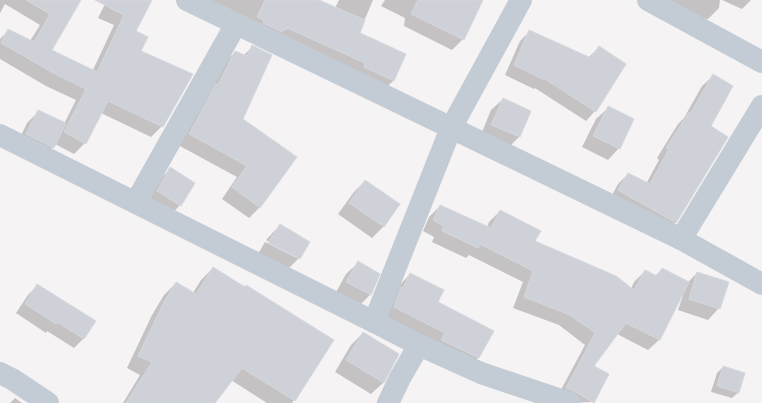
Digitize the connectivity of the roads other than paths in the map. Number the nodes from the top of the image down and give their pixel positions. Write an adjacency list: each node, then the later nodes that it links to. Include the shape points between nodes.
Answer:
1 (187, 0): 4 (street)
2 (521, 0): 7 (street)
3 (648, 0): 5 (street)
4 (236, 24): 7 (street); 9 (street)
5 (762, 62)
6 (762, 106): 10 (street)
7 (452, 128): 10 (street); 12 (street)
8 (0, 135): 9 (street)
9 (136, 202): 12 (street)
10 (681, 238): 11 (street)
11 (762, 284)
12 (374, 322): 13 (street)
13 (418, 345): 16 (street); 17 (street, via 481,373)
14 (0, 373): 15 (street)
15 (48, 403)
16 (388, 403)
17 (570, 403)

